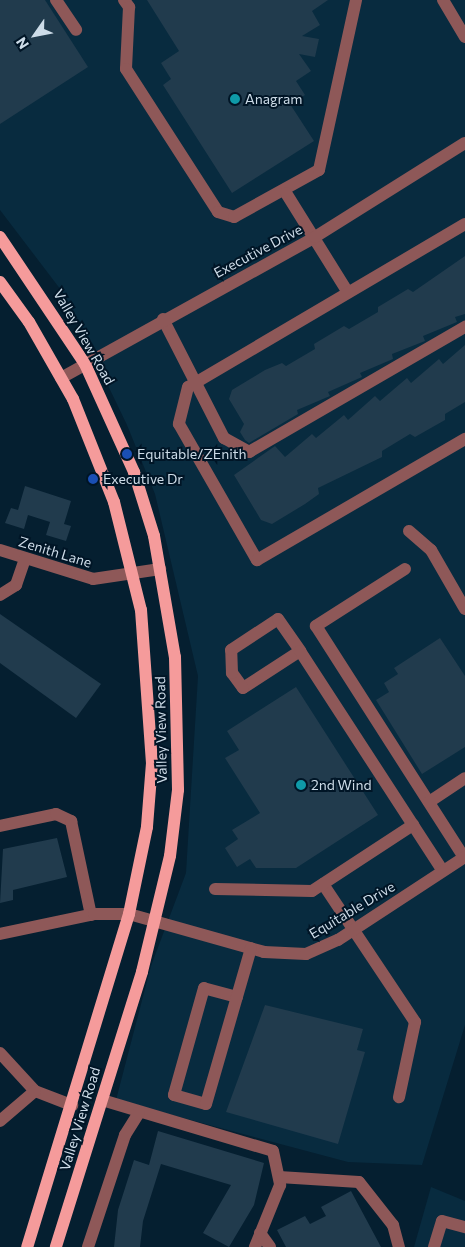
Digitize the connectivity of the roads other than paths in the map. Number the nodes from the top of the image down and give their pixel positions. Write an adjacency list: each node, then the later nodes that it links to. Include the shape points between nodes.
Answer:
1 (56, 0): 5 (street)
2 (124, 0): 8 (street, via 128,7 126,69 218,212 226,217 243,215)
3 (356, 0): 8 (street, via 319,170)
4 (443, 0): 6 (street)
5 (76, 30)
6 (465, 37)
7 (465, 143): 11 (street, Executive Drive)
8 (286, 193): 11 (street)
9 (465, 224): 13 (street)
10 (0, 237): 16 (main road, Valley View Road)
11 (315, 237): 13 (street); 14 (street, Executive Drive)
12 (0, 282): 17 (main road, Valley View Road)
13 (347, 291): 18 (street)
14 (163, 319): 16 (street, Executive Drive); 18 (street)
15 (465, 327): 18 (street, via 256,452 229,443)
16 (85, 364): 17 (street, Executive Drive); 23 (main road, Valley View Road, via 134,472)
17 (61, 378): 25 (main road, Valley View Road, via 92,442)
18 (194, 384): 19 (street, via 188,387 179,424 256,560)
19 (465, 439)
20 (409, 532): 27 (street, via 431,550)
21 (0, 550): 22 (street, Zenith Lane)
22 (25, 558): 25 (street, Zenith Lane, via 93,579); 26 (street, via 16,585)
23 (160, 569): 25 (street, Zenith Lane); 39 (main road, Valley View Road, via 175,657 178,790)
24 (405, 570): 30 (street, via 316,626)
25 (135, 574): 37 (main road, Valley View Road, via 148,673 152,763 147,827)
26 (0, 595)
27 (465, 609)
28 (300, 651): 28 (street, via 243,688 232,672 231,650 278,619); 31 (street)
29 (465, 778): 30 (street)
30 (429, 802): 33 (street)
31 (413, 825): 34 (street); 35 (street)
32 (0, 826): 38 (street, via 64,814 71,821)
33 (464, 857): 34 (street, Equitable Drive)
34 (443, 871): 40 (street, Equitable Drive)
35 (323, 884): 36 (street, via 312,891); 40 (street)
36 (214, 889)
37 (129, 914): 38 (street, Equitable Drive); 39 (street, Equitable Drive); 48 (main road, Valley View Road)
38 (91, 915): 41 (street, Equitable Drive)
39 (155, 920): 42 (street, Equitable Drive); 47 (main road, Valley View Road)
40 (353, 930): 42 (street, Equitable Drive, via 306,954 277,955); 46 (street, via 415,1022)
41 (0, 934)
42 (251, 948): 43 (street)
43 (237, 996): 43 (street, via 204,988 174,1095 206,1104)
44 (0, 1053): 45 (street)
45 (35, 1090): 48 (street); 50 (street)
46 (399, 1097)
47 (102, 1100): 49 (street); 55 (main road, Valley View Road)
48 (72, 1105): 54 (main road, Valley View Road)
49 (139, 1112): 51 (street, via 274,1151); 56 (street, via 125,1134)
50 (0, 1121)
51 (279, 1177): 53 (street, via 272,1212); 59 (street, via 359,1182 393,1225)
52 (465, 1227): 60 (street, via 442,1221)
53 (260, 1233): 57 (street); 58 (street)
54 (27, 1247)
55 (56, 1247)
56 (88, 1247)
57 (255, 1247)
58 (270, 1247)
59 (398, 1247)
60 (434, 1247)

